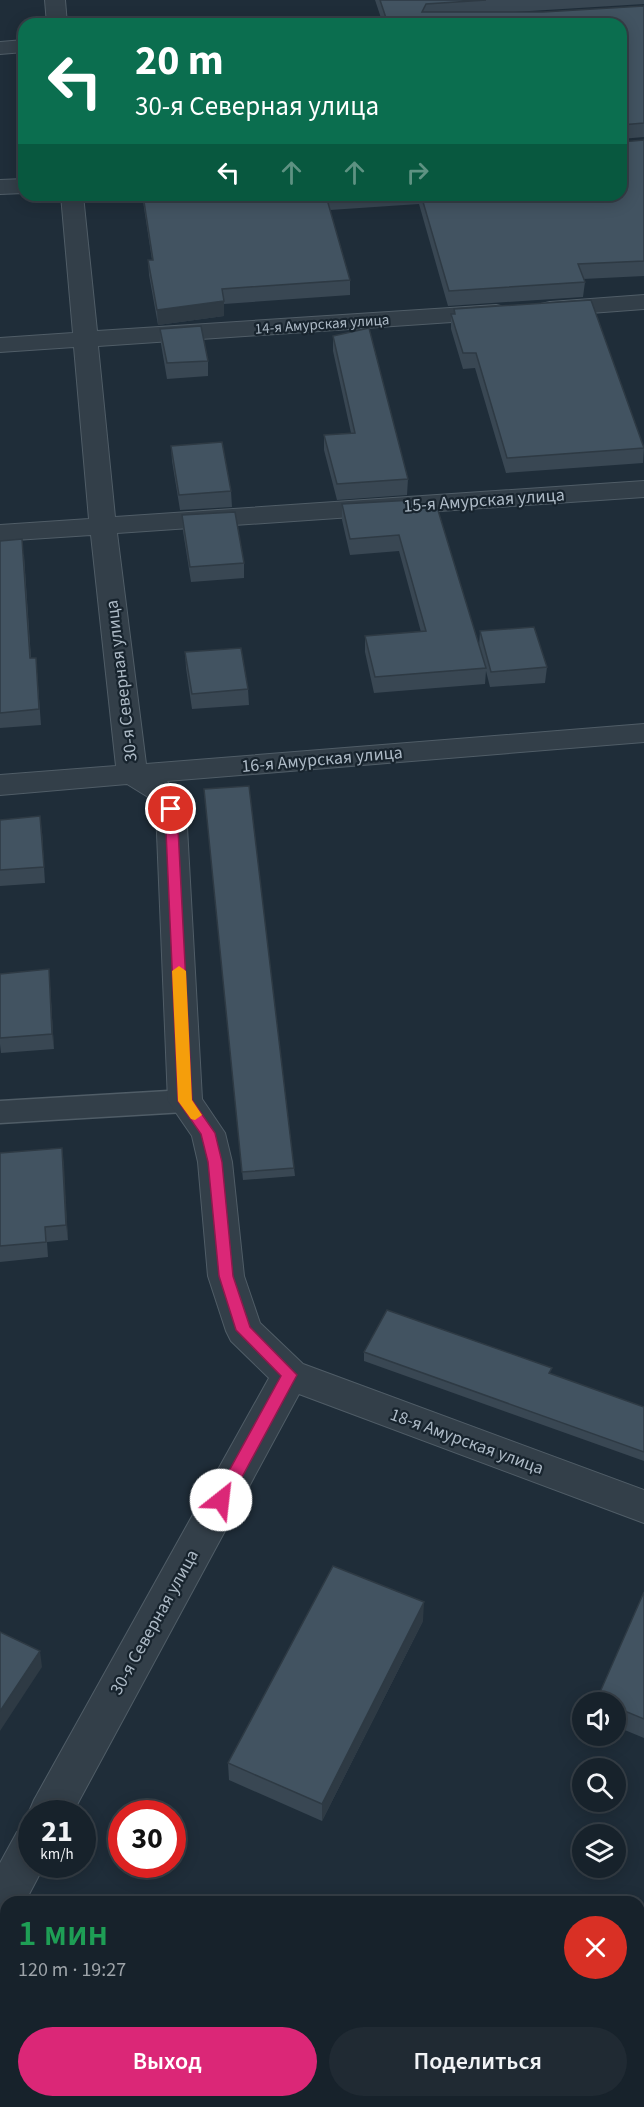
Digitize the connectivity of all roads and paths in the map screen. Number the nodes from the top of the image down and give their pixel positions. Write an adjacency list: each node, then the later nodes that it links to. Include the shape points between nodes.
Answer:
1 (55, 0): 2 (street)
2 (56, 18)
3 (18, 46): 4 (street)
4 (0, 48)
5 (18, 186): 6 (street)
6 (0, 187)
7 (73, 201): 9 (street, 30-я Северная улица)
8 (644, 302): 9 (street, 14-я Амурская улица)
9 (86, 339): 10 (street, 14-я Амурская улица); 12 (street, 30-я Северная улица)
10 (0, 345)
11 (644, 489): 12 (street, 15-я Амурская улица)
12 (103, 526): 13 (street, 15-я Амурская улица); 15 (street, 30-я Северная улица)
13 (0, 533)
14 (644, 732): 15 (street, 16-я Амурская улица)
15 (132, 774): 16 (street, 16-я Амурская улица); 17 (street, 30-я Северная улица, via 159,790 171,809)
16 (0, 785)
17 (185, 1101): 18 (lane); 19 (street, via 208,1133 215,1162 226,1276 244,1330)
18 (0, 1112)
19 (290, 1375): 20 (street, 18-я Амурская улица); 21 (street, 30-я Северная улица)
20 (644, 1507)
21 (57, 1800)
22 (18, 1871): 23 (street)
23 (4, 1896)

